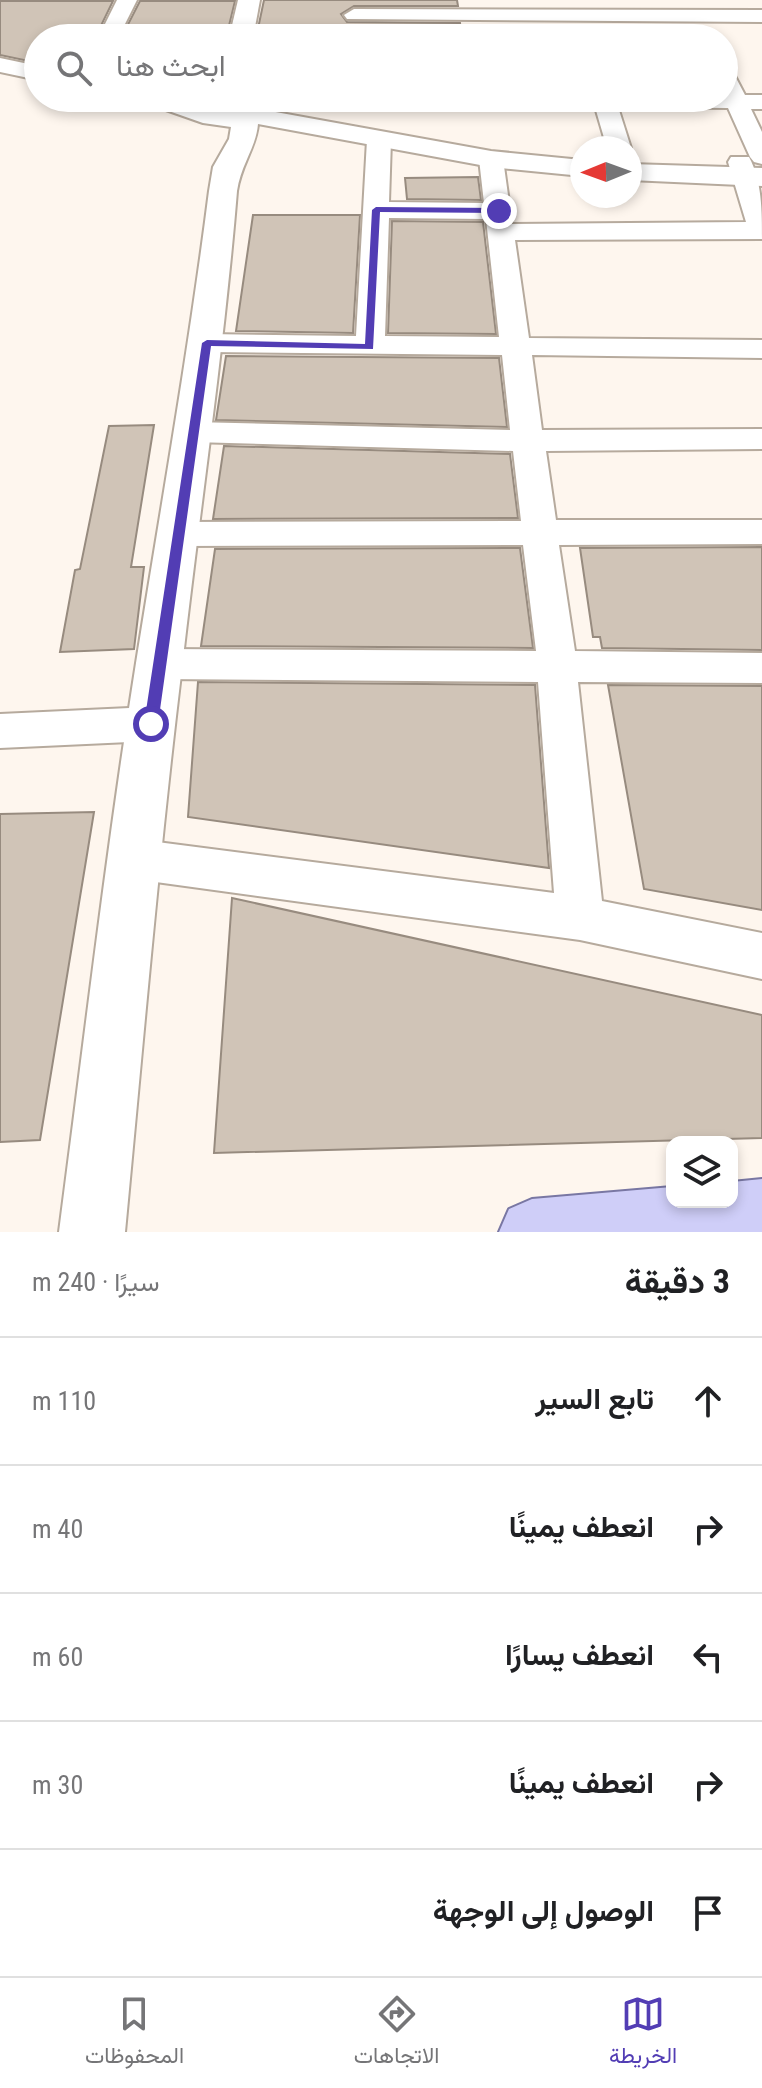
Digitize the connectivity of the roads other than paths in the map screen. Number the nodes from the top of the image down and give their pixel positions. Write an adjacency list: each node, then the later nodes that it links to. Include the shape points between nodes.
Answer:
1 (127, 0): 8 (street)
2 (249, 0): 9 (main road)
3 (354, 8): 6 (street)
4 (580, 8): 5 (street); 6 (street)
5 (692, 8): 7 (street)
6 (467, 9)
7 (762, 16)
8 (115, 24)
9 (244, 24)
10 (0, 50): 11 (main road)
11 (24, 54)
12 (0, 65): 13 (main road)
13 (24, 70)
14 (738, 102): 15 (street)
15 (762, 102)
16 (738, 109): 29 (street)
17 (232, 112): 27 (main road, via 220,144)
18 (249, 112): 21 (main road)
19 (261, 112): 24 (main road)
20 (608, 112): 22 (street)
21 (309, 127): 23 (main road); 27 (main road, via 272,139)
22 (615, 136)
23 (379, 140): 25 (main road); 31 (street)
24 (570, 154)
25 (491, 159): 28 (main road); 32 (street)
26 (642, 160): 29 (main road)
27 (230, 163): 34 (main road)
28 (570, 167)
29 (754, 167): 30 (main road); 33 (street)
30 (642, 172)
31 (376, 210): 32 (street); 35 (street)
32 (500, 222): 33 (street); 36 (street)
33 (762, 230)
34 (207, 343): 35 (street); 38 (main road)
35 (370, 347): 36 (street)
36 (516, 347): 37 (street); 40 (street)
37 (762, 349)
38 (193, 432): 40 (street); 42 (main road)
39 (762, 439): 40 (street)
40 (527, 441): 43 (street)
41 (762, 532): 43 (street)
42 (178, 534): 43 (street); 44 (main road)
43 (539, 535): 45 (street)
44 (159, 664): 45 (street); 47 (main road)
45 (557, 666): 46 (street); 50 (street)
46 (762, 668)
47 (151, 724): 48 (street); 49 (main road)
48 (0, 731)
49 (134, 859): 50 (street); 53 (main road)
50 (580, 918): 51 (street)
51 (762, 956)
52 (762, 1212): 54 (main road)
53 (92, 1232)
54 (532, 1232)

